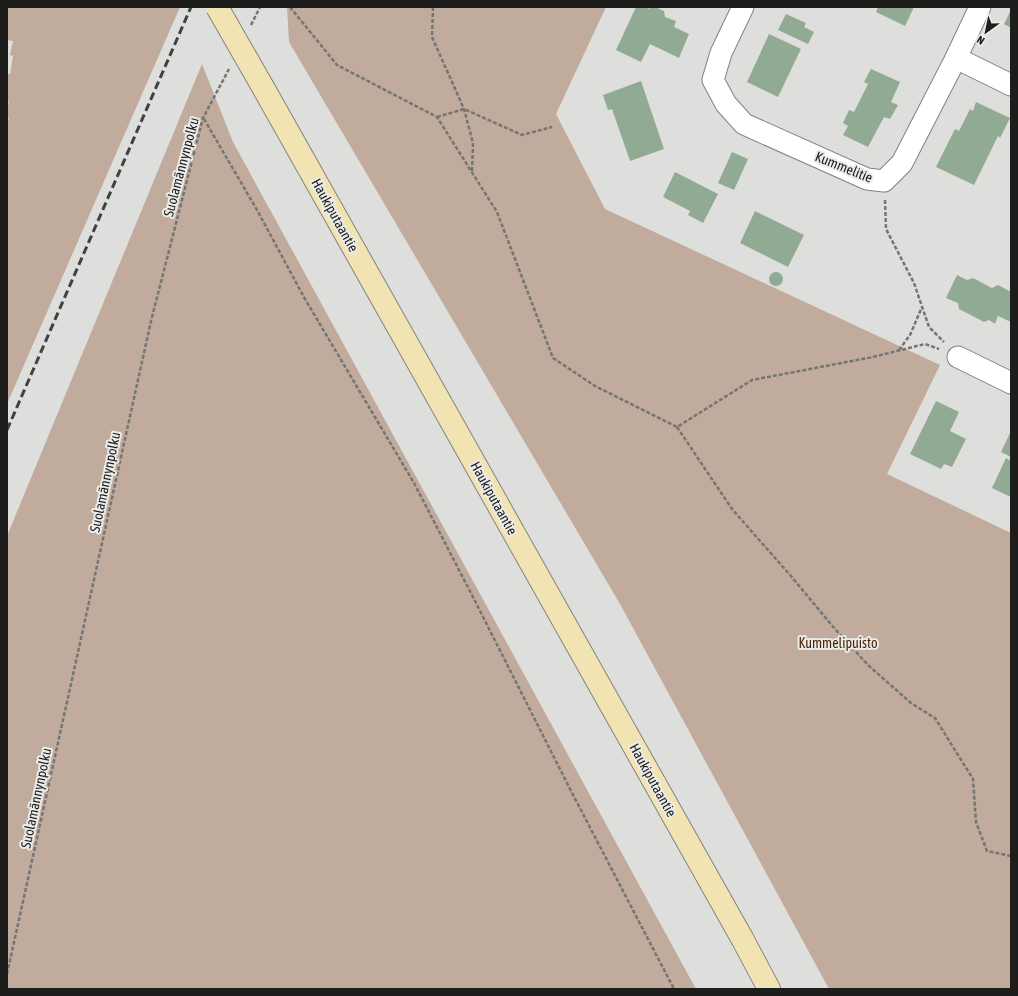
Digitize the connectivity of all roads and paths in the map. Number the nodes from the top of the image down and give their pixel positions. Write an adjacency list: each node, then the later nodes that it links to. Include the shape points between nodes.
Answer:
1 (217, 7): 25 (main road, Haukiputaantie, bridge)
2 (260, 7): 7 (path)
3 (290, 7): 12 (path, via 337,65)
4 (433, 7): 11 (path, via 432,37)
5 (744, 7): 16 (street, Kummelitie, via 721,53 713,80 726,104 744,124 867,179)
6 (980, 7): 8 (street, Kummelitie)
7 (250, 28)
8 (956, 58): 10 (street); 16 (street, Kummelitie, via 902,163)
9 (232, 63): 13 (path, Suolamännynpolku)
10 (1011, 85)
11 (464, 109): 12 (path); 14 (path, via 522,135); 15 (path, via 473,144)
12 (437, 117): 15 (path)
13 (204, 118): 23 (path, Suolamännynpolku, via 151,321); 24 (path, via 258,210 305,299 414,483)
14 (552, 127)
15 (472, 172): 21 (path, via 497,212 553,358 595,386)
16 (884, 181): 17 (path, via 886,229 914,283)
17 (922, 306): 18 (path, via 910,336); 19 (path, via 929,327)
18 (899, 351): 19 (path, via 925,344); 21 (path, via 752,380)
19 (958, 357): 20 (street)
20 (1011, 383)
21 (677, 427): 22 (path, via 732,509 835,629 869,666 911,703 935,718 973,779 976,822 987,851)
22 (1011, 856)
23 (7, 974)
24 (674, 989)
25 (769, 989)

